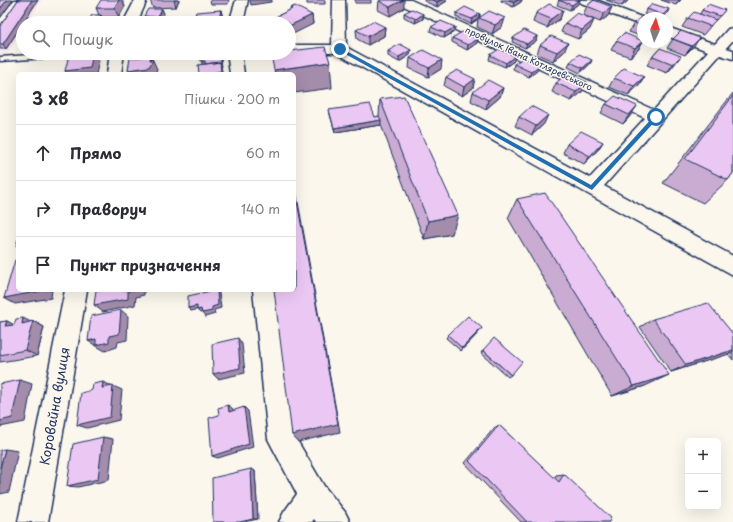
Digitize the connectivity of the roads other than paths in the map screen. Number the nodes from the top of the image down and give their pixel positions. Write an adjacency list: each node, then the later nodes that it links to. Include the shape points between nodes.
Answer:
1 (17, 0): 10 (lane)
2 (141, 0): 7 (street)
3 (242, 0): 8 (street)
4 (339, 0): 14 (street)
5 (401, 0): 23 (street, провулок Івана Котляревського)
6 (585, 0): 9 (street)
7 (133, 16)
8 (238, 16)
9 (637, 20)
10 (0, 24)
11 (733, 32): 15 (street)
12 (673, 33): 15 (street)
13 (296, 49): 14 (street)
14 (340, 49): 24 (street)
15 (717, 49): 16 (street); 23 (street)
16 (733, 55)
17 (16, 57): 18 (lane)
18 (0, 58)
19 (116, 60): 21 (street)
20 (235, 60): 22 (street)
21 (114, 72)
22 (237, 72)
23 (656, 117): 24 (street)
24 (592, 188): 25 (street)
25 (733, 266)
26 (76, 292): 29 (street, Коровайна вулиця)
27 (264, 292): 28 (street, via 281,439)
28 (314, 496): 30 (street); 31 (street)
29 (33, 522)
30 (294, 522)
31 (336, 522)

